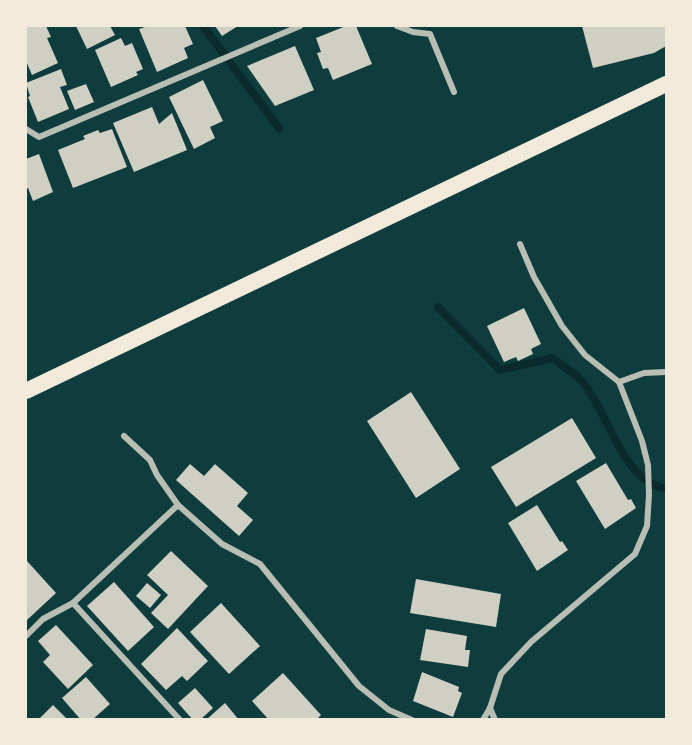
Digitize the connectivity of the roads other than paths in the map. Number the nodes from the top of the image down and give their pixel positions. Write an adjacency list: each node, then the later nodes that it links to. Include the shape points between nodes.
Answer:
1 (300, 26): 7 (street, via 39,137)
2 (397, 26): 4 (street)
3 (432, 26): 4 (street)
4 (430, 34): 6 (street)
5 (666, 84): 11 (highway)
6 (454, 92)
7 (26, 129)
8 (520, 244): 10 (street, via 562,326 585,356)
9 (666, 372): 10 (street, via 644,373)
10 (619, 382): 16 (street, via 648,465 647,526 635,554 531,642 501,674)
11 (26, 391)
12 (124, 436): 13 (street, via 150,460)
13 (178, 505): 14 (street); 18 (street, via 222,544 260,564 359,686 389,710)
14 (73, 603): 15 (street, via 43,619); 17 (street)
15 (26, 636)
16 (490, 708): 19 (street); 20 (street)
17 (180, 720)
18 (412, 720)
19 (483, 720)
20 (495, 720)

